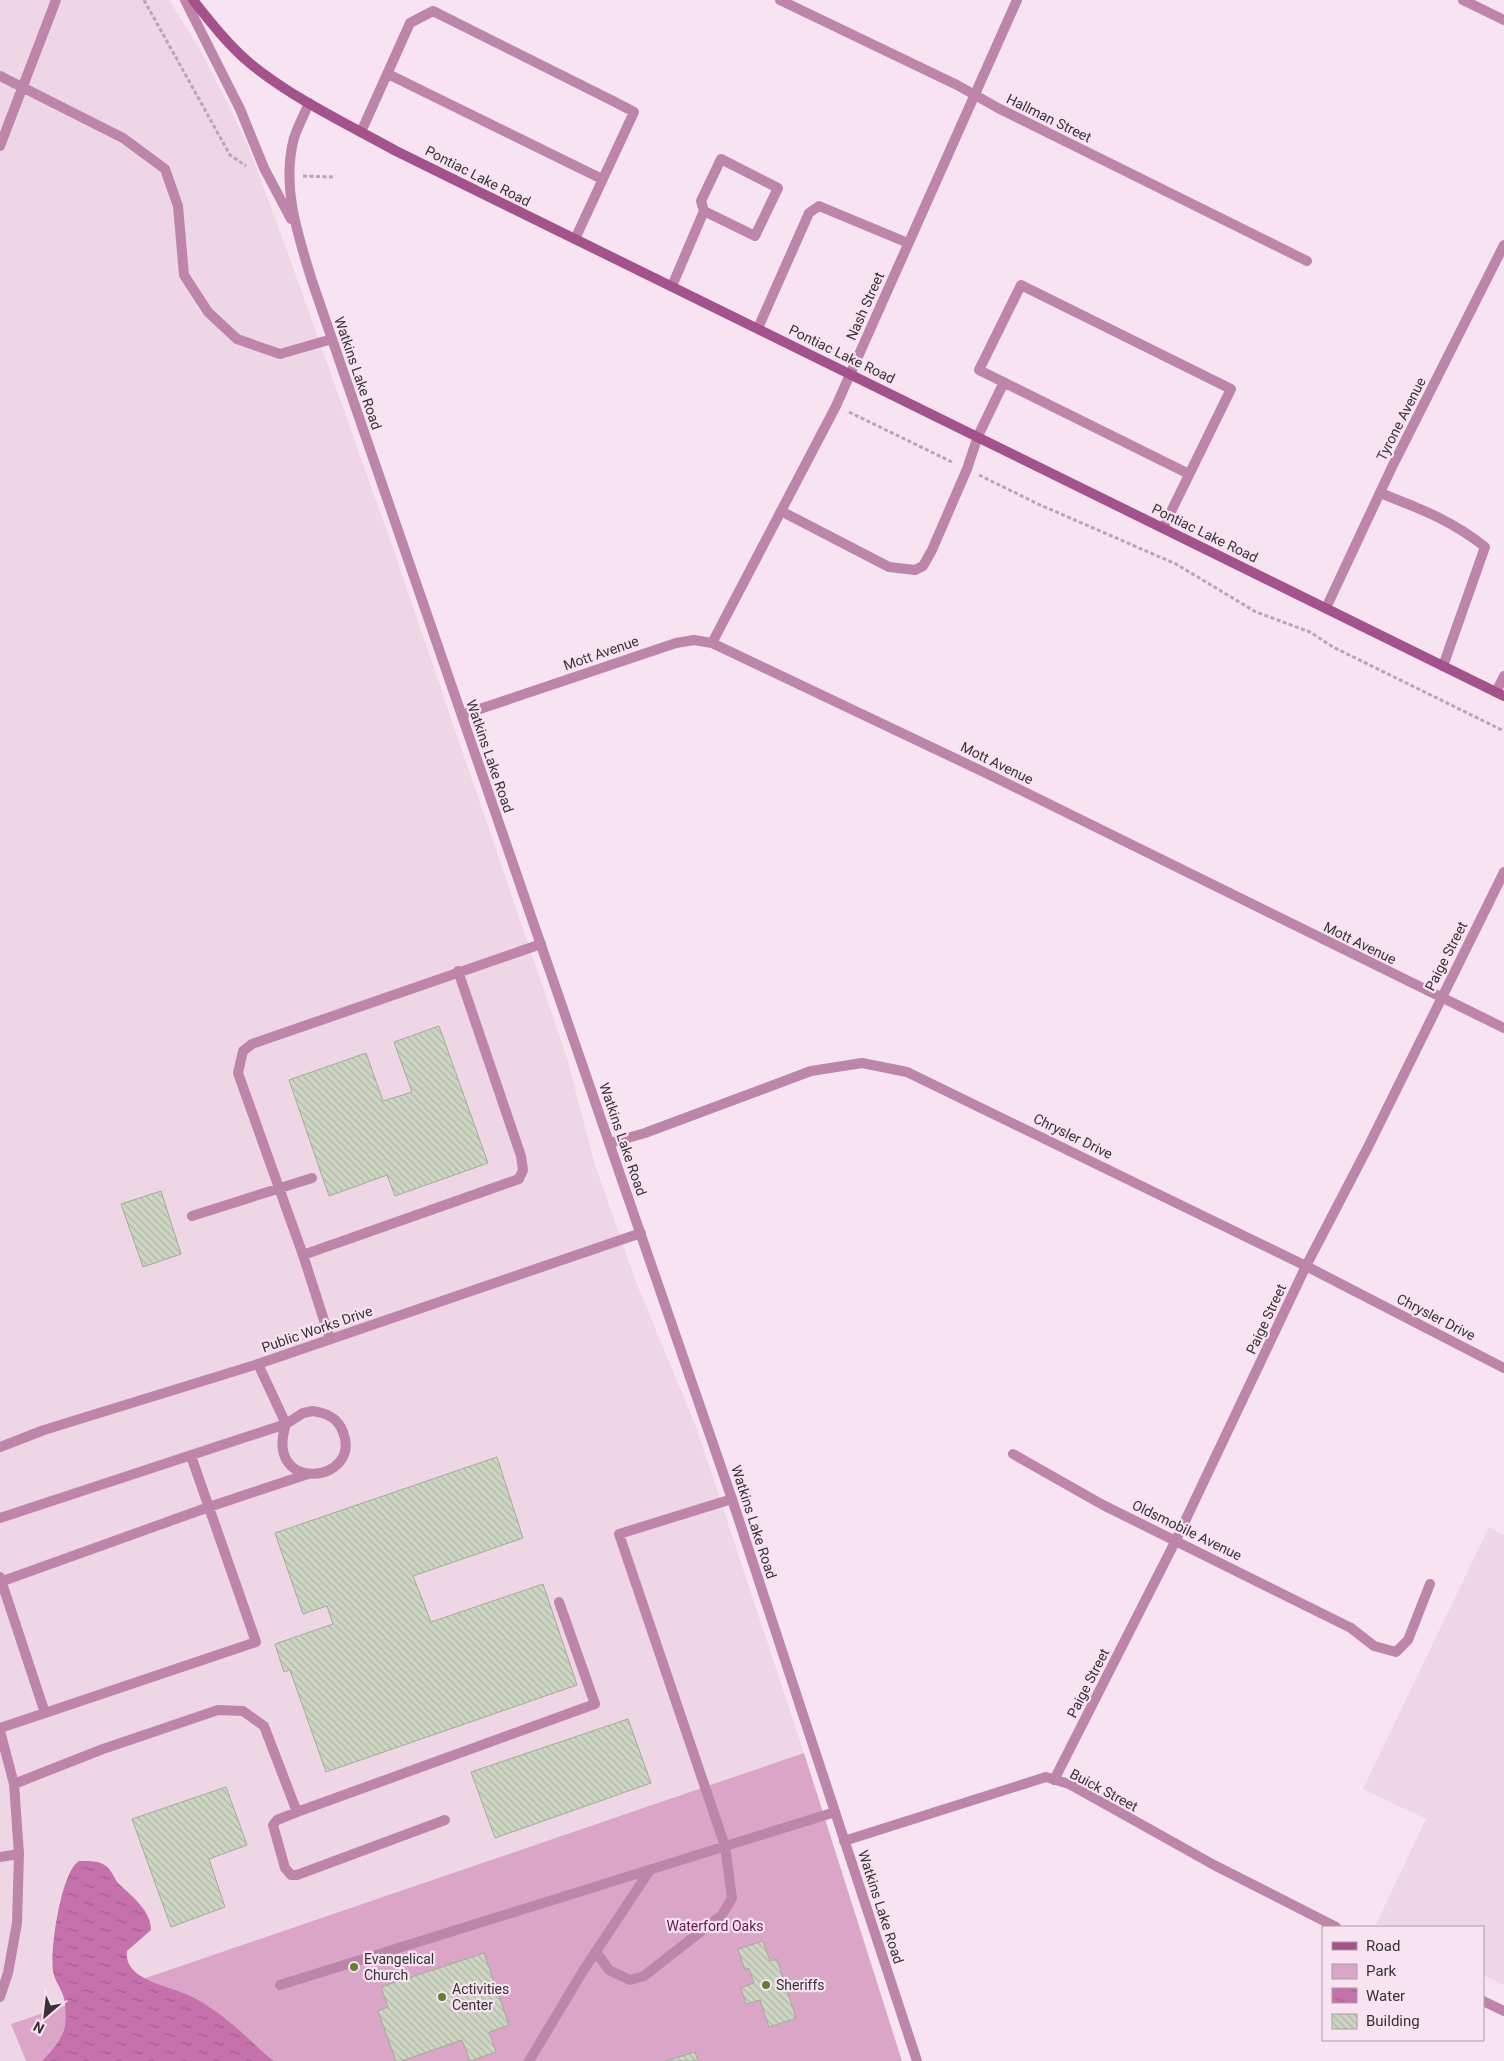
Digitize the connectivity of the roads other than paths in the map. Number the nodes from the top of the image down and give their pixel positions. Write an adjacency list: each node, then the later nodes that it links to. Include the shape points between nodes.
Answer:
1 (56, 0): 10 (street)
2 (185, 0): 17 (street, Watkins Lake Road)
3 (193, 0): 12 (main road, Pontiac Lake Road, via 252,64)
4 (780, 0): 11 (street, Hallman Street)
5 (1017, 0): 11 (street, Nash Street)
6 (1463, 0): 7 (street)
7 (1504, 20)
8 (388, 74): 13 (street); 15 (street); 15 (street, via 410,23 433,11 634,112)
9 (0, 76): 10 (street)
10 (22, 88): 14 (street); 24 (street, via 123,138 164,169 178,206 184,275 208,312 237,339 280,354)
11 (974, 95): 19 (street, Nash Street); 21 (street, Hallman Street)
12 (309, 103): 13 (main road, Pontiac Lake Road); 17 (street, Watkins Lake Road, via 295,137 289,175)
13 (361, 132): 18 (main road, Pontiac Lake Road)
14 (0, 146)
15 (602, 179): 18 (street)
16 (704, 211): 16 (street, via 701,201 721,159 778,188 754,236); 22 (street)
17 (296, 228): 24 (street, Watkins Lake Road)
18 (575, 239): 22 (main road, Pontiac Lake Road)
19 (908, 244): 23 (street, via 819,206 809,213); 25 (street, Nash Street)
20 (1504, 245): 29 (street, Tyrone Avenue)
21 (1307, 261)
22 (672, 286): 23 (main road, Pontiac Lake Road)
23 (758, 328): 25 (main road, Pontiac Lake Road)
24 (332, 339): 37 (street, Watkins Lake Road)
25 (850, 374): 27 (main road, Pontiac Lake Road); 30 (street, Nash Street)
26 (1004, 382): 27 (street); 28 (street); 28 (street, via 979,370 1021,285 1231,389)
27 (978, 436): 30 (street, via 932,550 923,566 915,570 890,567); 31 (main road, Pontiac Lake Road)
28 (1189, 474): 31 (street)
29 (1380, 494): 32 (street, Tyrone Avenue); 34 (street, via 1440,516 1485,547)
30 (781, 511): 33 (street, Nash Street)
31 (1163, 528): 32 (main road, Pontiac Lake Road)
32 (1326, 608): 34 (main road, Pontiac Lake Road)
33 (712, 643): 37 (street, Mott Avenue, via 694,640 676,643); 41 (street, Mott Avenue, via 990,775)
34 (1443, 666): 36 (main road, Pontiac Lake Road)
35 (1504, 676): 36 (street)
36 (1500, 694)
37 (462, 715): 39 (street, Watkins Lake Road)
38 (1504, 872): 41 (street, Paige Street)
39 (541, 944): 40 (street); 43 (street, Watkins Lake Road)
40 (458, 971): 45 (street, via 252,1044 243,1051 238,1073); 48 (street, via 523,1170 518,1179)
41 (1441, 997): 42 (street, Mott Avenue); 49 (street, Paige Street)
42 (1504, 1028)
43 (610, 1143): 47 (street, Watkins Lake Road); 49 (street, Chrysler Drive, via 645,1133 811,1070 862,1063 907,1072 938,1086)
44 (312, 1178): 45 (street)
45 (279, 1188): 46 (street); 48 (street)
46 (192, 1216)
47 (641, 1233): 50 (street, Public Works Drive); 58 (street, Watkins Lake Road)
48 (303, 1255): 50 (street)
49 (1306, 1266): 52 (street, Chrysler Drive); 61 (street, Paige Street)
50 (330, 1339): 51 (street, Public Works Drive)
51 (258, 1364): 53 (street); 54 (street, Public Works Drive, via 44,1430)
52 (1504, 1368)
53 (286, 1424): 56 (street); 57 (street, via 282,1445 284,1456 298,1471); 57 (street, via 303,1412 324,1412 333,1417 344,1434 343,1455 337,1464 329,1471)
54 (0, 1447)
55 (1013, 1454): 61 (street, Oldsmobile Avenue, via 1103,1505)
56 (190, 1456): 59 (street); 60 (street)
57 (308, 1474): 59 (street)
58 (732, 1499): 70 (street, Watkins Lake Road); 73 (street, via 619,1534)
59 (209, 1507): 62 (street); 65 (street, via 256,1642)
60 (0, 1518)
61 (1176, 1540): 63 (street, Oldsmobile Avenue, via 1350,1628 1374,1646 1396,1652 1408,1640); 67 (street, Paige Street)
62 (0, 1580): 65 (street)
63 (1430, 1584)
64 (559, 1602): 69 (street, via 595,1704)
65 (45, 1713): 66 (street)
66 (0, 1730): 68 (street)
67 (1054, 1780): 72 (street, Buick Street, via 1046,1777 1014,1786); 77 (street, Buick Street, via 1069,1784 1214,1865)
68 (14, 1784): 69 (street, via 103,1749 218,1710 243,1711 264,1726); 74 (street)
69 (296, 1812): 71 (street, via 273,1824 285,1868 291,1875)
70 (835, 1812): 72 (street, Watkins Lake Road); 73 (street)
71 (445, 1820)
72 (844, 1841): 85 (street, Watkins Lake Road)
73 (725, 1846): 76 (street); 78 (street, via 732,1898 722,1915 644,1976 630,1980 609,1970)
74 (20, 1854): 75 (street); 79 (street, via 17,1923)
75 (0, 1857)
76 (650, 1870): 78 (street); 80 (street)
77 (1334, 1926)
78 (596, 1952): 84 (street)
79 (4, 1973): 81 (street)
80 (280, 1985)
81 (0, 1997)
82 (1484, 2001): 83 (street)
83 (1504, 2011)
84 (529, 2061)
85 (917, 2061)

